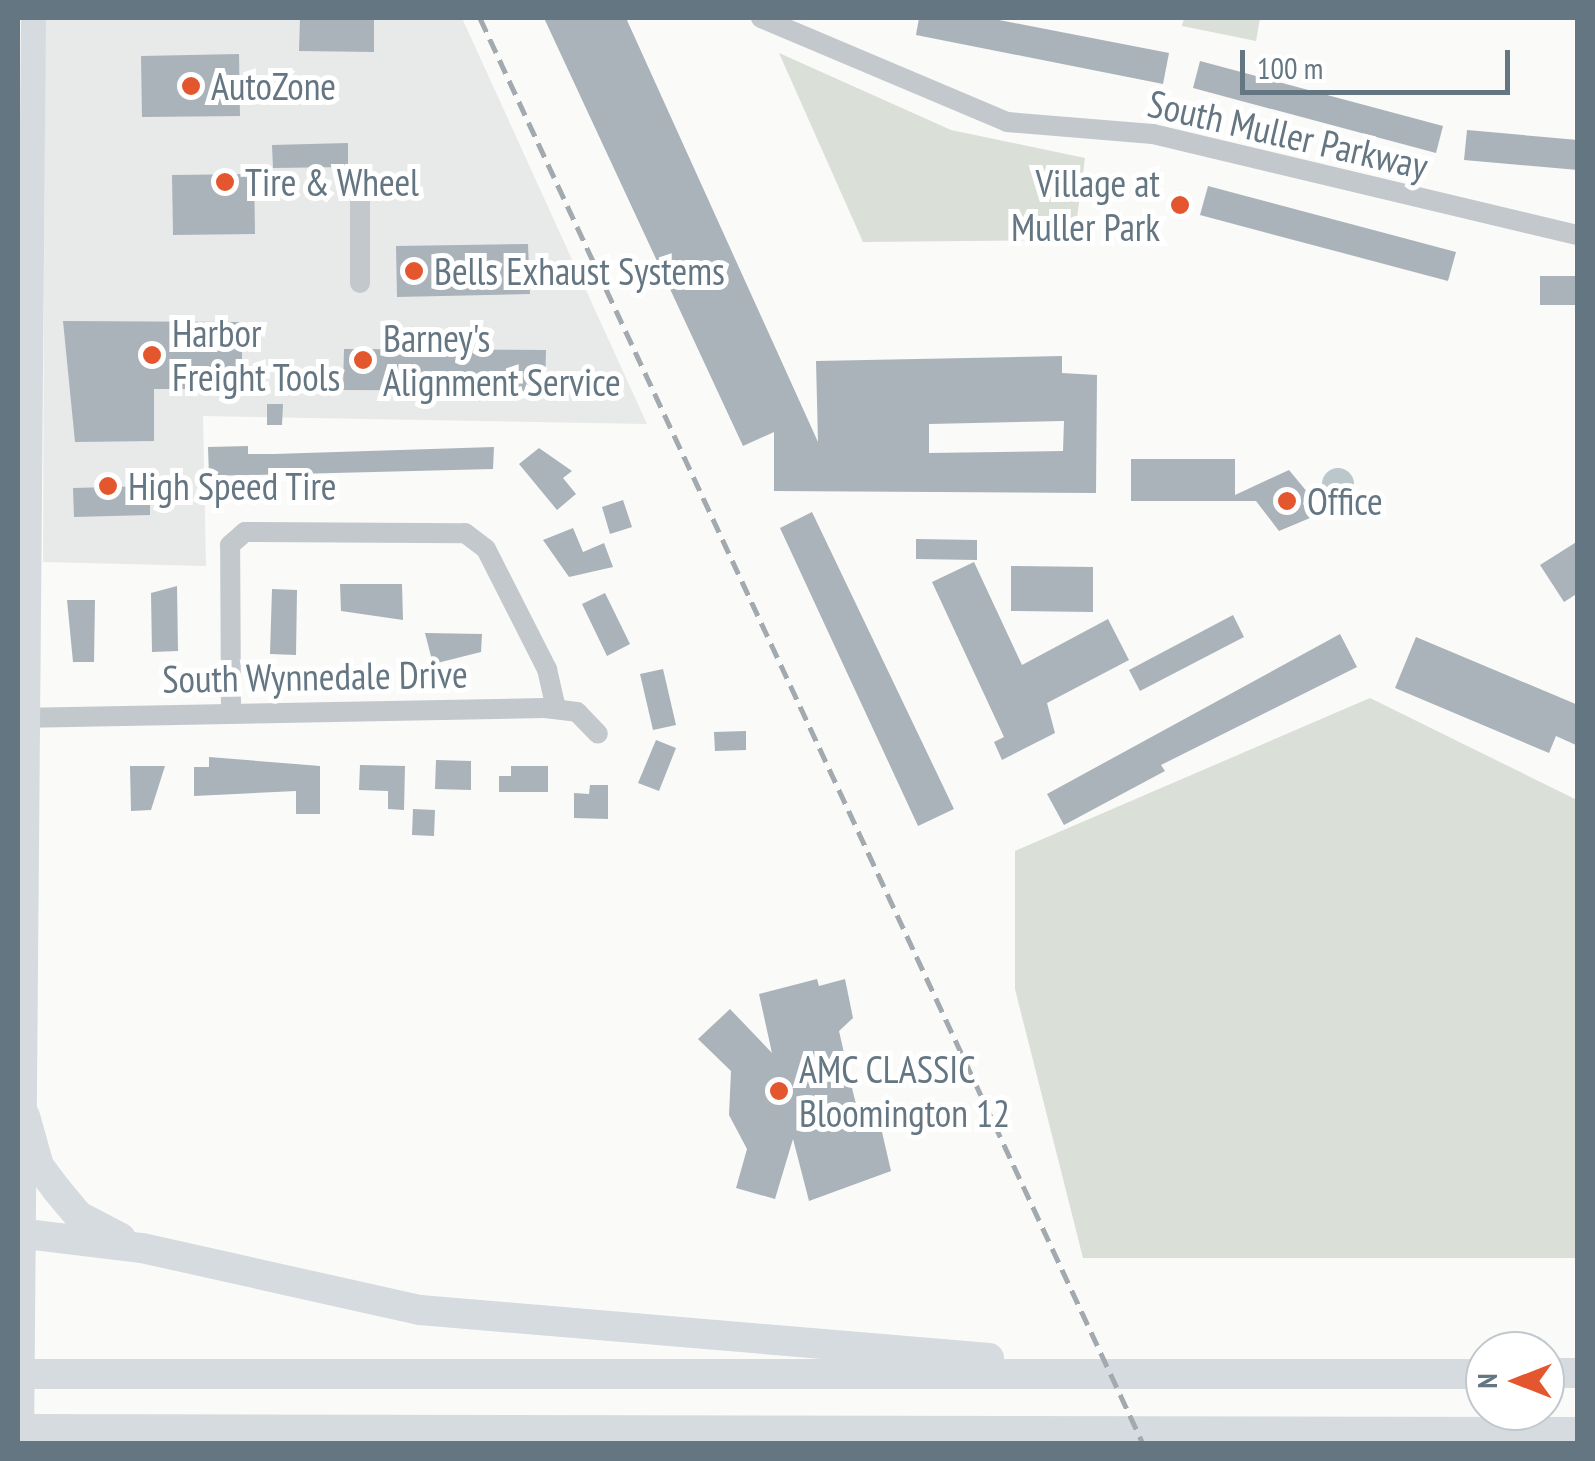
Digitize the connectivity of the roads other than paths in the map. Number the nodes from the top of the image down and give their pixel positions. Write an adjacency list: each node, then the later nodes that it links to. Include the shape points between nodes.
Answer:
1 (33, 18): 3 (main road)
2 (761, 18): 5 (street, South Muller Parkway, via 1007,122 1153,134)
3 (24, 194): 7 (main road)
4 (360, 198): 6 (street)
5 (1578, 234)
6 (360, 283)
7 (23, 529): 10 (main road)
8 (556, 708): 9 (street, South Wynnedale Drive); 9 (street, via 547,669 486,549 465,533 245,532 230,545); 11 (street, via 577,712)
9 (231, 711): 10 (street, South Wynnedale Drive)
10 (21, 718): 12 (main road)
11 (598, 734)
12 (25, 1116): 13 (main road); 14 (highway, via 39,1166 79,1216)
13 (20, 1233): 14 (highway); 21 (main road)
14 (142, 1248): 16 (highway, via 420,1310 980,1356)
15 (18, 1374): 16 (highway)
16 (1065, 1374): 17 (highway)
17 (1465, 1374)
18 (1301, 1426): 19 (highway); 20 (highway); 22 (highway)
19 (18, 1429)
20 (1578, 1432)
21 (20, 1444)
22 (1112, 1444)

